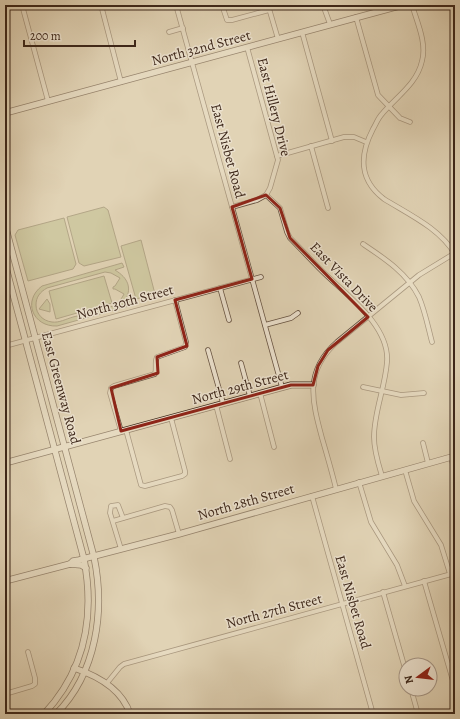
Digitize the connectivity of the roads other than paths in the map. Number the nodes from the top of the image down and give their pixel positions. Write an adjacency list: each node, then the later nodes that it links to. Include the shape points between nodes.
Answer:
1 (22, 5): 18 (street)
2 (101, 5): 17 (street)
3 (176, 5): 11 (street, East Nisbet Road)
4 (222, 5): 8 (street, via 227,20)
5 (323, 5): 10 (street)
6 (402, 5): 9 (main road, North 32nd Street)
7 (412, 5): 19 (street, via 423,43 423,60 414,80)
8 (269, 7): 14 (street)
9 (356, 17): 10 (main road, North 32nd Street); 19 (street, via 377,92)
10 (330, 24): 13 (main road, North 32nd Street)
11 (183, 28): 12 (street); 16 (street, East Nisbet Road)
12 (169, 32)
13 (302, 32): 14 (main road, North 32nd Street); 22 (street)
14 (278, 39): 15 (main road, North 32nd Street)
15 (247, 47): 16 (main road, North 32nd Street); 25 (street, East Hillery Drive)
16 (192, 63): 17 (main road, North 32nd Street); 27 (street, East Nisbet Road)
17 (122, 82): 18 (main road, North 32nd Street)
18 (48, 101): 20 (main road, North 32nd Street)
19 (388, 107): 21 (street, via 400,118); 23 (street)
20 (5, 113)
21 (410, 122)
22 (332, 141): 23 (street, via 354,137); 24 (street)
23 (366, 142): 31 (street, via 363,164 371,186 384,199 436,232)
24 (312, 146): 25 (street); 28 (street)
25 (277, 156): 26 (street, East Hillery Drive, via 277,164)
26 (266, 195): 27 (street, via 258,200); 39 (street, East Vista Drive, via 280,208 290,238)
27 (232, 207): 34 (street, East Nisbet Road)
28 (328, 208)
29 (5, 229): 42 (main road, East Greenway Road)
30 (363, 244): 35 (street, via 396,267)
31 (455, 254): 35 (street)
32 (5, 264): 43 (main road, East Greenway Road)
33 (261, 277): 34 (street)
34 (252, 279): 36 (street, North 30th Street); 41 (street, East Nisbet Road)
35 (409, 283): 39 (street); 44 (street, via 420,300)
36 (220, 288): 37 (street, North 30th Street); 40 (street)
37 (175, 300): 42 (street, North 30th Street); 58 (street, via 186,342 185,347 157,357 155,374 111,388 110,393)
38 (298, 313): 41 (street, via 292,318)
39 (368, 317): 48 (street, via 328,350 318,366); 51 (street, East Vista Drive, via 381,334 386,348 387,364)
40 (229, 320)
41 (265, 325): 49 (street, East Nisbet Road)
42 (35, 338): 43 (street, North 30th Street); 60 (main road, East Greenway Road)
43 (25, 341): 45 (street, North 30th Street); 62 (main road, East Greenway Road)
44 (432, 342)
45 (5, 346)
46 (208, 350): 55 (street)
47 (241, 363): 54 (street)
48 (313, 385): 49 (main road, North 29th Street, via 296,384); 71 (street, via 315,411)
49 (282, 387): 52 (main road, North 29th Street)
50 (363, 387): 51 (street)
51 (382, 391): 53 (street, via 401,395); 69 (street, East Vista Drive, via 374,438)
52 (260, 393): 54 (main road, North 29th Street); 61 (street)
53 (424, 393)
54 (250, 396): 55 (main road, North 29th Street)
55 (223, 403): 56 (main road, North 29th Street)
56 (216, 405): 57 (main road, North 29th Street); 64 (street)
57 (171, 418): 58 (main road, North 29th Street); 58 (street, via 185,474 182,476 141,486)
58 (123, 431): 60 (main road, North 29th Street)
59 (423, 443): 66 (street)
60 (64, 447): 62 (main road, North 29th Street); 73 (main road, East Greenway Road)
61 (274, 447)
62 (55, 450): 65 (main road, North 29th Street); 74 (main road, East Greenway Road)
63 (453, 457): 66 (main road, North 28th Street); 68 (street)
64 (230, 459)
65 (5, 463)
66 (428, 464): 67 (main road, North 28th Street)
67 (405, 470): 69 (main road, North 28th Street); 83 (street, via 414,501 441,545)
68 (455, 472)
69 (382, 476): 70 (main road, North 28th Street)
70 (359, 482): 71 (main road, North 28th Street); 86 (street, via 371,522 397,565)
71 (336, 489): 72 (main road, North 28th Street)
72 (312, 496): 77 (main road, North 28th Street); 88 (street, East Nisbet Road)
73 (83, 517): 74 (main road); 79 (main road, East Greenway Road)
74 (73, 518): 80 (main road, East Greenway Road)
75 (124, 518): 76 (street); 76 (street, via 118,506 111,506); 77 (street, via 165,506 170,507)
76 (113, 521): 78 (street)
77 (179, 534): 78 (main road, North 28th Street)
78 (121, 549): 79 (main road, North 28th Street)
79 (94, 556): 80 (main road, North 28th Street); 90 (main road, East Greenway Road, via 98,582)
80 (84, 559): 81 (main road, North 28th Street); 82 (main road, East Greenway Road)
81 (70, 564): 82 (main road, North 28th Street); 84 (main road, North 28th Street)
82 (86, 568): 89 (main road, East Greenway Road)
83 (453, 573): 85 (street, North 27th Street)
84 (5, 581)
85 (424, 581): 86 (street, North 27th Street); 96 (street)
86 (405, 586): 87 (street, North 27th Street)
87 (383, 592): 88 (street, North 27th Street); 92 (street)
88 (342, 604): 95 (street, North 27th Street, via 124,664); 99 (street, East Nisbet Road)
89 (88, 616): 90 (main road); 93 (main road, East Greenway Road, via 84,641)
90 (98, 617): 94 (main road, East Greenway Road, via 94,643)
91 (28, 652): 97 (street, via 36,678 35,684)
92 (402, 657)
93 (74, 668): 94 (main road); 100 (main road, East Greenway Road, via 60,694)
94 (84, 672): 95 (main road); 101 (main road, East Greenway Road)
95 (107, 683): 102 (main road, via 123,700)
96 (455, 688)
97 (5, 694)
98 (413, 697): 104 (street)
99 (373, 713): 103 (street)
100 (44, 714)
101 (56, 714)
102 (130, 714)
103 (362, 714)
104 (418, 714)

